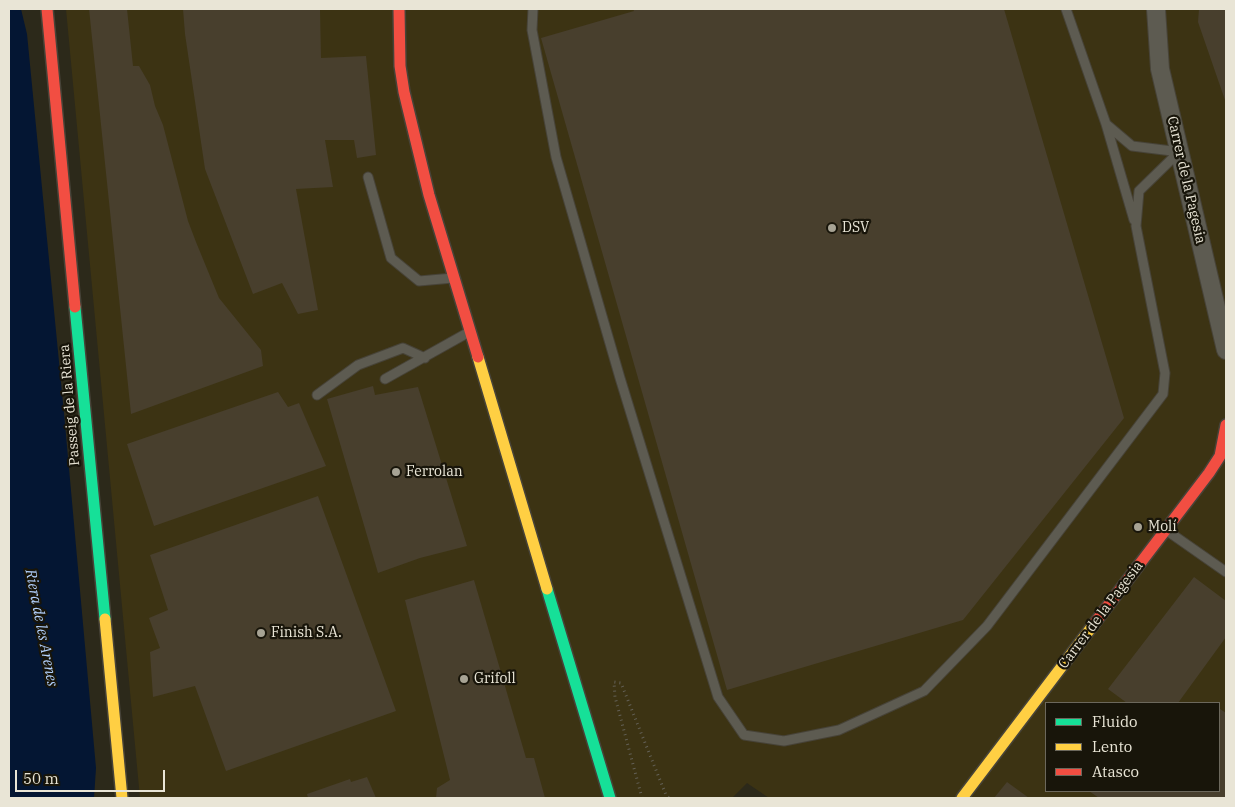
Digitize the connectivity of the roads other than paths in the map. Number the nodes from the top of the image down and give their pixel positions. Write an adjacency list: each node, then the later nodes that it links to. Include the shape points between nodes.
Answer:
1 (47, 9): 20 (street, Passeig de la Riera)
2 (399, 9): 10 (street, via 404,92)
3 (533, 9): 9 (lane, via 532,30 559,166 620,378 718,697 744,736 784,741 839,730 924,691 987,626 1163,394 1165,373)
4 (1066, 9): 6 (lane)
5 (1156, 9): 7 (street, Carrer de la Pagesia, via 1160,69)
6 (1106, 124): 7 (lane, via 1132,146); 9 (lane)
7 (1180, 152): 9 (lane, via 1139,191); 12 (street, Carrer de la Pagesia)
8 (368, 177): 10 (lane, via 391,258 419,281)
9 (1136, 226)
10 (453, 278): 11 (street)
11 (469, 332): 13 (lane); 21 (street)
12 (1226, 350)
13 (425, 358): 14 (lane); 15 (lane, via 403,348 358,365)
14 (384, 379)
15 (317, 396)
16 (1226, 425): 17 (street, Carrer de la Pagesia)
17 (1223, 453): 18 (street, Carrer de la Pagesia)
18 (1166, 530): 19 (lane); 22 (street, Carrer de la Pagesia)
19 (1226, 572)
20 (122, 798)
21 (610, 798)
22 (962, 798)

